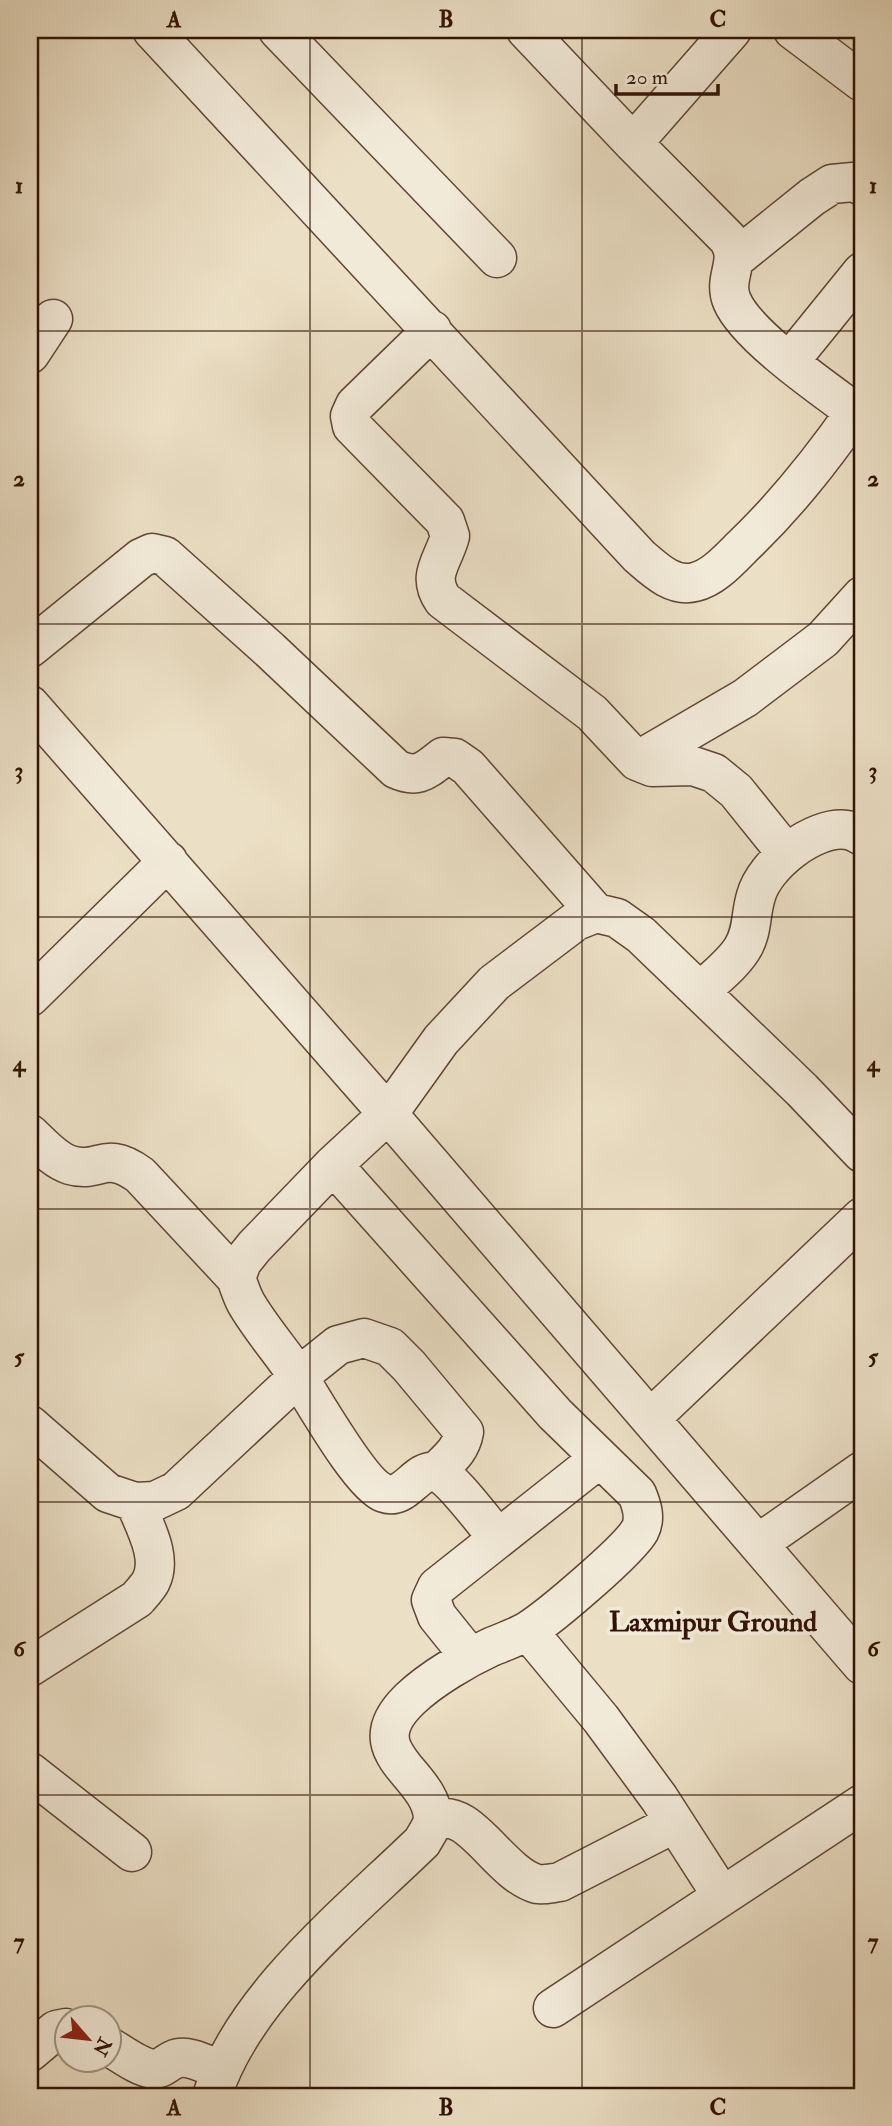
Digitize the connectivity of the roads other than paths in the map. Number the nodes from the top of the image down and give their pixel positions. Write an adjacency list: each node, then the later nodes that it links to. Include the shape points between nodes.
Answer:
1 (152, 30): 13 (street)
2 (278, 30): 9 (street)
3 (526, 30): 7 (street)
4 (732, 30): 7 (street)
5 (793, 30): 6 (street)
6 (862, 82)
7 (633, 143): 10 (street, via 728,239)
8 (862, 186): 10 (street, via 832,184)
9 (497, 258)
10 (735, 259): 15 (street, via 729,287 733,302 754,331)
11 (862, 272): 15 (street)
12 (53, 319): 14 (street)
13 (432, 330): 16 (street, via 639,556 674,582 695,582 720,568 774,517); 20 (street, via 355,405 352,426 445,522 450,536 434,588 443,600 592,713)
14 (30, 354)
15 (789, 362): 16 (street)
16 (859, 415)
17 (862, 596): 20 (street, via 822,639 745,698)
18 (30, 648): 24 (street, via 141,558 152,553 164,556 396,769 410,775 424,772 443,757 455,758 468,767)
19 (30, 705): 23 (street)
20 (637, 761): 22 (street, via 652,767 693,766 714,773 736,792)
21 (857, 827): 22 (street, via 823,834)
22 (786, 853): 25 (street, via 765,874 741,951)
23 (167, 861): 26 (street); 27 (street)
24 (596, 913): 25 (street, via 617,918 641,935); 27 (street, via 576,921 494,984 441,1040)
25 (700, 992): 29 (street)
26 (30, 997)
27 (388, 1114): 30 (street); 34 (street)
28 (30, 1134): 32 (street, via 72,1166 109,1162 124,1164 140,1175)
29 (862, 1153)
30 (345, 1155): 32 (street, via 254,1247); 36 (street, via 555,1414)
31 (862, 1217): 34 (street)
32 (236, 1278): 33 (street, via 245,1302)
33 (298, 1377): 38 (street, via 375,1488 396,1494 427,1472); 38 (street, via 338,1345 364,1338 390,1347 464,1432 456,1453); 39 (street, via 176,1491 155,1501)
34 (651, 1418): 41 (street)
35 (30, 1425): 39 (street, via 108,1493)
36 (600, 1458): 40 (street); 42 (street, via 637,1494 643,1508 640,1529)
37 (862, 1471): 41 (street)
38 (436, 1472): 40 (street, via 451,1482)
39 (135, 1502): 45 (street, via 152,1547 155,1567 150,1582 137,1599)
40 (498, 1538): 43 (street, via 437,1587 431,1600 437,1616)
41 (759, 1543): 44 (street)
42 (528, 1631): 43 (street); 49 (street, via 601,1719)
43 (470, 1657): 48 (street, via 410,1699 392,1722 389,1743 429,1800)
44 (860, 1659)
45 (30, 1667)
46 (30, 1772): 50 (street)
47 (862, 1804): 51 (street)
48 (433, 1821): 49 (street, via 442,1816 457,1819 523,1879 541,1885 559,1882); 56 (street, via 422,1842 305,1956 260,2007)
49 (675, 1823): 51 (street)
50 (132, 1853)
51 (722, 1896): 52 (street)
52 (552, 2008)
53 (52, 2033): 54 (street)
54 (30, 2052)
55 (122, 2054): 56 (street, via 155,2069 185,2058)
56 (216, 2083)

